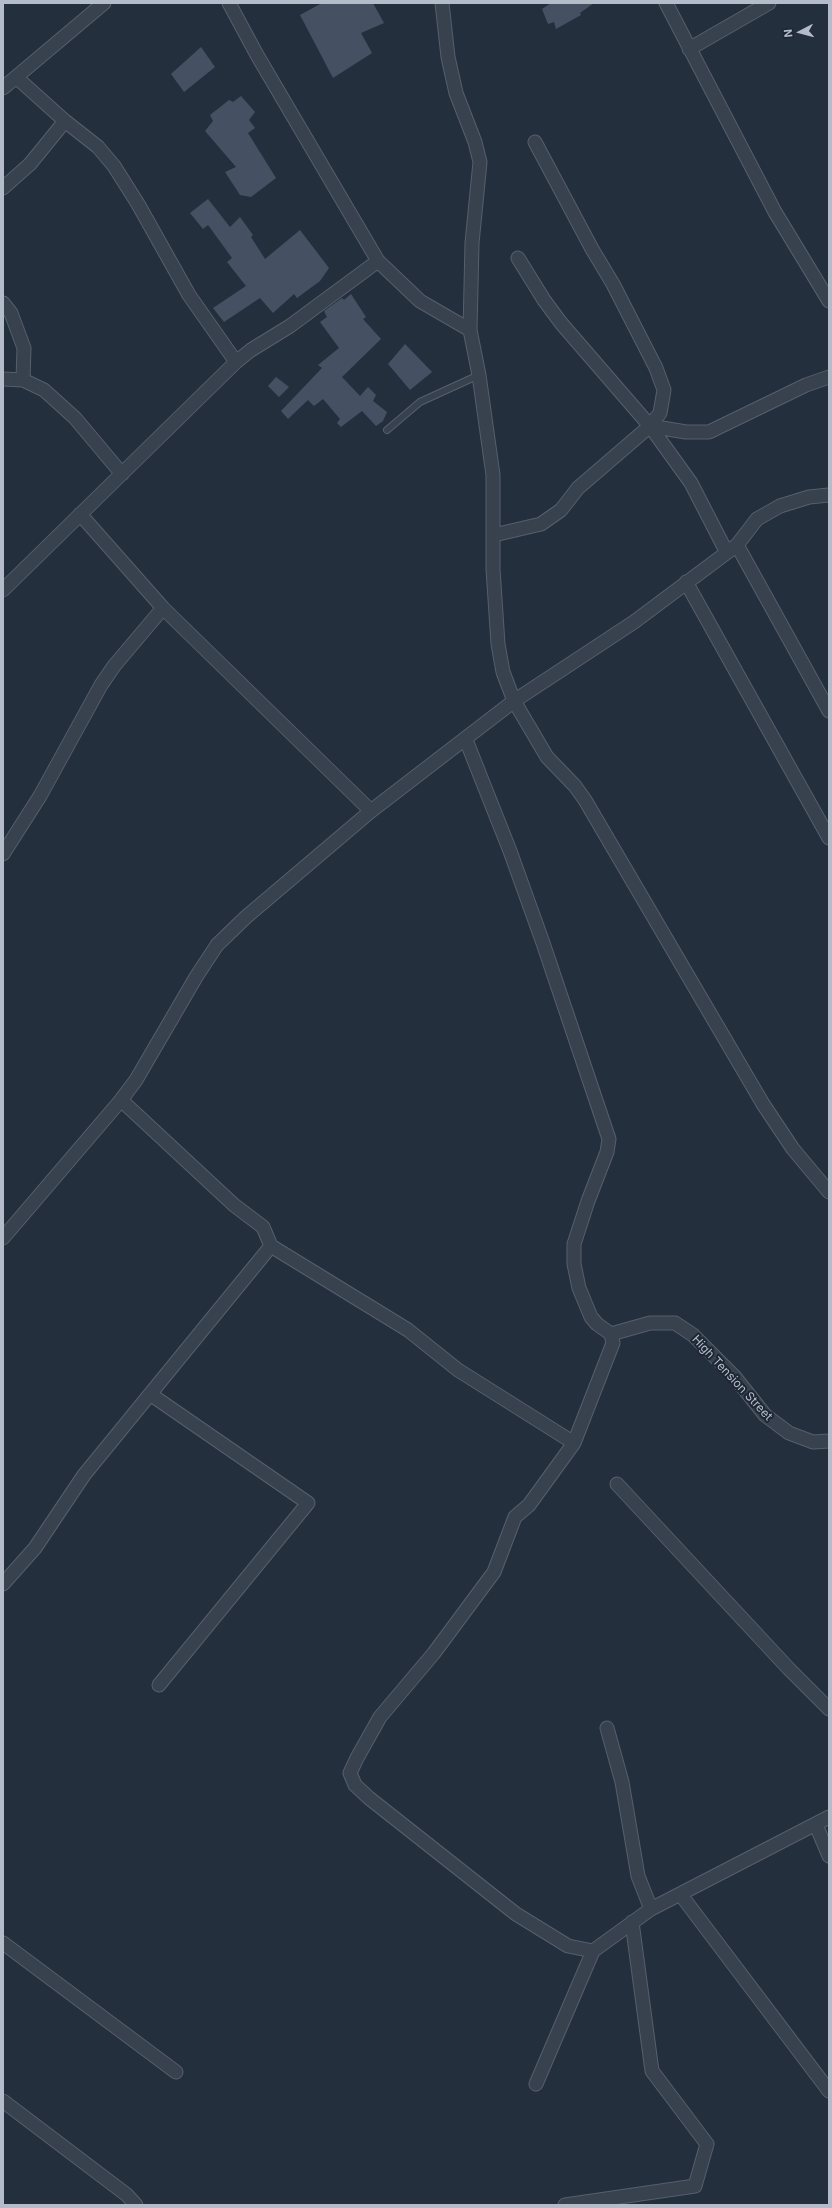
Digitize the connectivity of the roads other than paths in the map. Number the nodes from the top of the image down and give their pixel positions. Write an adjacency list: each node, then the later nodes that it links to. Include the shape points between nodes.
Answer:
1 (104, 3): 7 (street)
2 (229, 3): 13 (street, via 260,61)
3 (442, 3): 16 (street, via 448,57 456,93 480,162 472,243)
4 (666, 3): 6 (street)
5 (770, 3): 6 (street)
6 (689, 49): 14 (street, via 775,212)
7 (16, 77): 8 (street); 9 (street)
8 (3, 88)
9 (65, 121): 11 (street, via 30,164); 17 (street, via 98,147 114,166 188,295)
10 (535, 142): 22 (street, via 656,368 664,390 660,413)
11 (3, 188)
12 (518, 258): 22 (street, via 561,323)
13 (378, 261): 16 (street, via 420,301); 17 (street)
14 (829, 300)
15 (3, 303): 21 (street, via 12,313 24,348)
16 (470, 330): 18 (street)
17 (236, 362): 24 (street)
18 (479, 375): 23 (lane, via 420,402); 27 (street, via 493,475)
19 (829, 377): 22 (street, via 806,385 709,432 686,432)
20 (3, 379): 21 (street)
21 (23, 380): 24 (street, via 44,390 75,418)
22 (650, 426): 27 (street, via 578,488 561,510 541,524); 28 (street, via 691,483)
23 (388, 430)
24 (122, 474): 26 (street)
25 (829, 495): 28 (street, via 809,497 780,506 756,519)
26 (80, 514): 30 (street); 31 (street)
27 (494, 535): 32 (street, via 493,569 498,644 503,672)
28 (731, 548): 29 (street); 33 (street)
29 (686, 582): 32 (street, via 634,622); 36 (street)
30 (3, 590)
31 (163, 608): 35 (street); 37 (street, via 101,685 40,796)
32 (514, 701): 34 (street); 39 (street, via 547,757 585,800 763,1104 793,1149)
33 (829, 711)
34 (466, 740): 35 (street); 42 (street, via 543,943 609,1140 574,1244 574,1264 579,1288 591,1317)
35 (371, 811): 38 (street, via 246,917 217,945 136,1080)
36 (829, 838)
37 (3, 854)
38 (121, 1100): 40 (street); 41 (street, via 234,1205 262,1227)
39 (829, 1192)
40 (3, 1238)
41 (271, 1246): 43 (street); 45 (street, via 408,1330 458,1370)
42 (611, 1334): 44 (street, High Tension Street, via 650,1323 675,1323 693,1335 765,1415 788,1433 814,1442); 45 (street, via 613,1343)
43 (150, 1394): 47 (street, via 84,1476 35,1548); 48 (street, via 308,1503)
44 (829, 1440)
45 (574, 1443): 58 (street, via 529,1505 515,1517 494,1572 434,1653 380,1717 350,1773 355,1785 369,1798 516,1914 568,1946)
46 (617, 1484): 49 (street)
47 (3, 1584)
48 (159, 1685)
49 (829, 1709)
50 (607, 1728): 55 (street, via 622,1782 638,1876)
51 (829, 1817): 52 (street)
52 (816, 1825): 53 (street); 54 (street)
53 (829, 1856)
54 (681, 1895): 55 (street); 61 (street)
55 (651, 1909): 56 (street)
56 (632, 1922): 58 (street); 64 (street, via 652,2071 707,2144 696,2186)
57 (3, 1943): 59 (street)
58 (593, 1951): 60 (street)
59 (176, 2072)
60 (536, 2084)
61 (829, 2091)
62 (3, 2101): 63 (street, via 127,2195)
63 (136, 2205)
64 (565, 2205)

